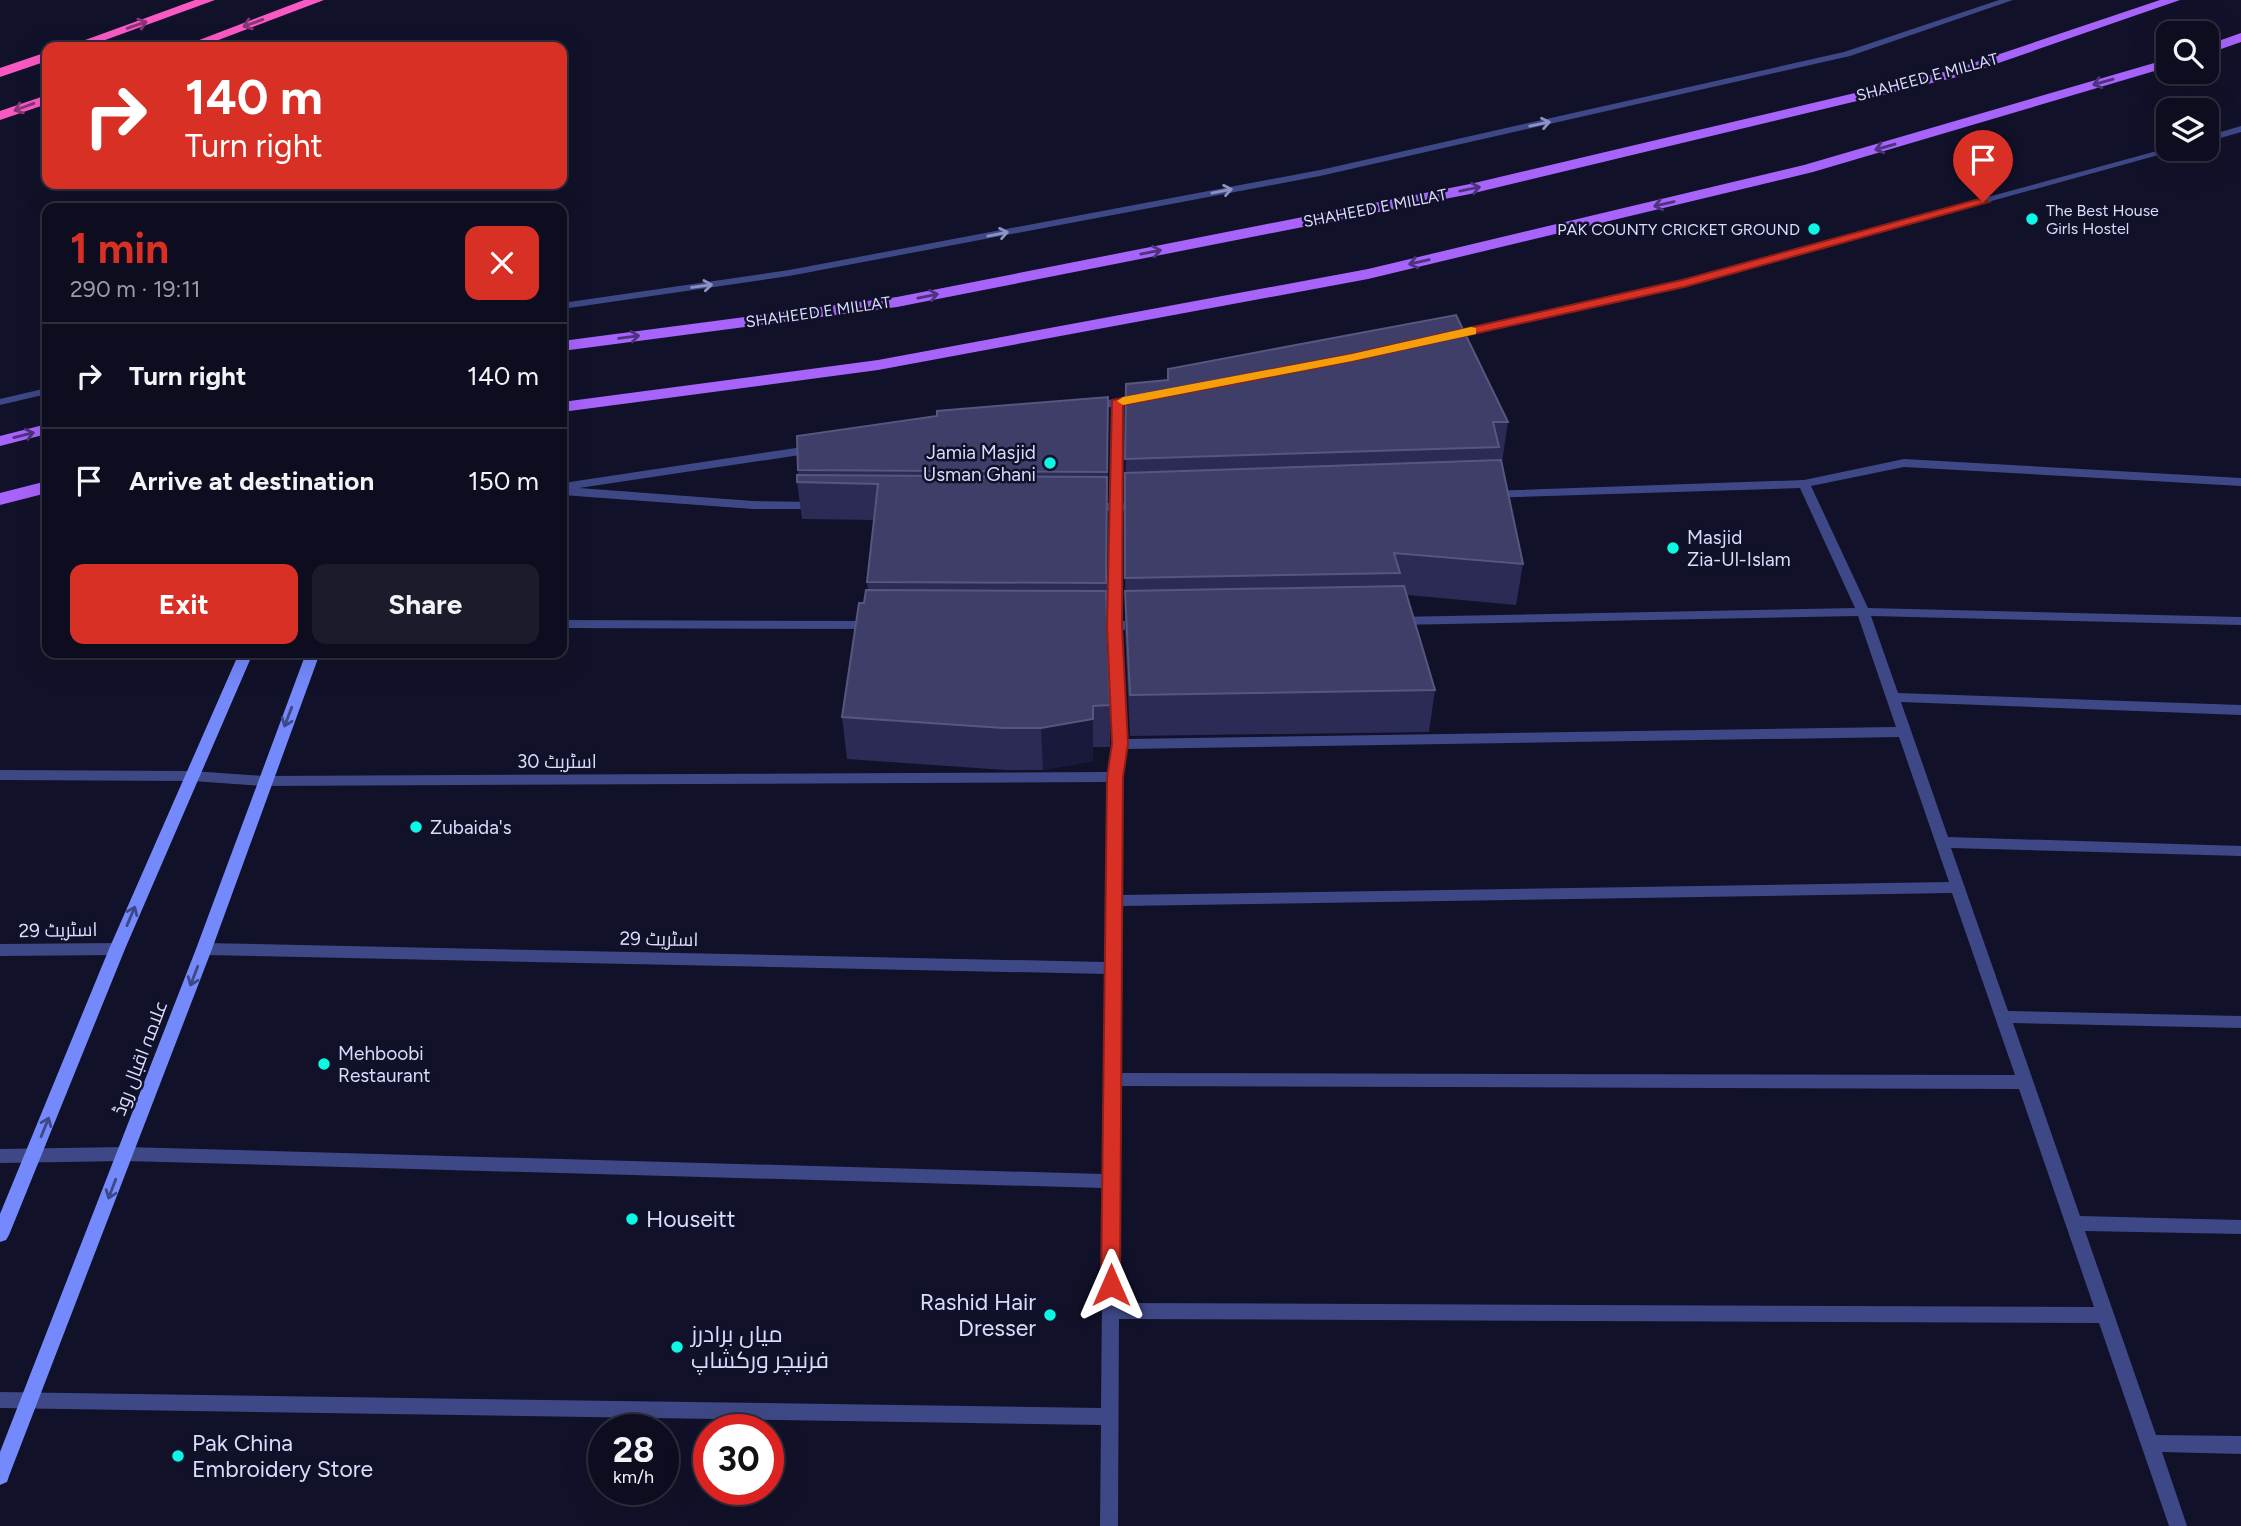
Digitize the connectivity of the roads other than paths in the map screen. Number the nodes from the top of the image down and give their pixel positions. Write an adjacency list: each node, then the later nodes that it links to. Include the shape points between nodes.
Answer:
1 (208, 0): 6 (highway, one-way to 1)
2 (317, 0): 7 (highway, one-way to 7)
3 (2008, 0): 17 (street, one-way to 3, via 789,273 1320,173 1847,54)
4 (2173, 0): 19 (main road, SHAHEED E MILLAT, one-way to 4, via 897,302 1470,190 1956,73)
5 (2241, 37): 8 (main road)
6 (87, 42)
7 (202, 42)
8 (2219, 45)
9 (42, 58): 11 (highway)
10 (2156, 67): 24 (main road, one-way to 24, via 1808,169 1368,274 878,365)
11 (0, 73)
12 (42, 101): 13 (highway, one-way to 13)
13 (0, 116)
14 (2241, 129): 15 (street)
15 (2219, 135)
16 (2156, 154): 18 (street, via 1684,283)
17 (567, 305)
18 (1432, 340)
19 (567, 345)
20 (42, 392): 22 (street)
21 (1156, 395): 23 (street)
22 (0, 402)
23 (1116, 403): 25 (street); 39 (street)
24 (567, 406)
25 (1076, 409)
26 (42, 430): 27 (main road, one-way to 26)
27 (0, 441)
28 (832, 446): 32 (street)
29 (2241, 482): 30 (street, via 1904,463)
30 (1804, 484): 34 (street); 40 (street)
31 (42, 488): 35 (main road)
32 (567, 488)
33 (567, 489): 36 (street, via 753,505)
34 (1475, 496)
35 (0, 499)
36 (834, 505)
37 (1159, 506): 39 (street)
38 (1077, 507): 39 (street)
39 (1118, 508): 47 (street)
40 (1863, 612): 41 (street); 42 (street); 50 (street)
41 (1378, 621)
42 (2241, 621)
43 (567, 624): 44 (street)
44 (894, 625)
45 (1157, 625): 47 (street)
46 (1073, 626): 47 (street)
47 (1115, 626): 53 (street)
48 (244, 658): 55 (street)
49 (311, 658): 57 (street, علامہ اقبال روڈ, one-way to 57)
50 (1892, 697): 51 (street); 52 (street)
51 (2241, 710)
52 (1904, 732): 53 (street); 58 (street)
53 (1120, 744): 56 (street)
54 (0, 775): 55 (street, اسٹریٹ 30)
55 (192, 776): 57 (street, اسٹریٹ 30); 62 (street, one-way to 55)
56 (1115, 777): 57 (street, اسٹریٹ 30); 61 (street)
57 (264, 781): 63 (street, علامہ اقبال روڈ)
58 (1942, 842): 59 (street); 60 (street)
59 (2241, 851)
60 (1958, 887): 61 (street); 66 (street)
61 (1113, 901): 65 (street)
62 (117, 948): 64 (street, اسٹریٹ 29); 72 (street, one-way to 62)
63 (204, 949): 65 (street, اسٹریٹ 29); 70 (street, علامہ اقبال روڈ, one-way to 70)
64 (0, 950)
65 (1113, 968): 68 (street)
66 (2002, 1017): 67 (street); 69 (street)
67 (2241, 1022)
68 (1112, 1079): 69 (street); 73 (street)
69 (2024, 1082): 74 (street)
70 (125, 1154): 72 (street); 73 (street); 80 (street, علامہ اقبال روڈ, one-way to 80)
71 (0, 1156): 72 (street)
72 (34, 1156): 76 (street)
73 (1111, 1181): 77 (street)
74 (2074, 1223): 75 (street); 78 (street)
75 (2241, 1227)
76 (0, 1235)
77 (1110, 1311): 78 (street); 81 (street)
78 (2105, 1315): 82 (street)
79 (0, 1400): 80 (street)
80 (30, 1401): 81 (street); 84 (street, علامہ اقبال روڈ)
81 (1110, 1417): 85 (street)
82 (2149, 1443): 83 (street); 86 (street)
83 (2241, 1445)
84 (0, 1476)
85 (1109, 1526)
86 (2178, 1526)

